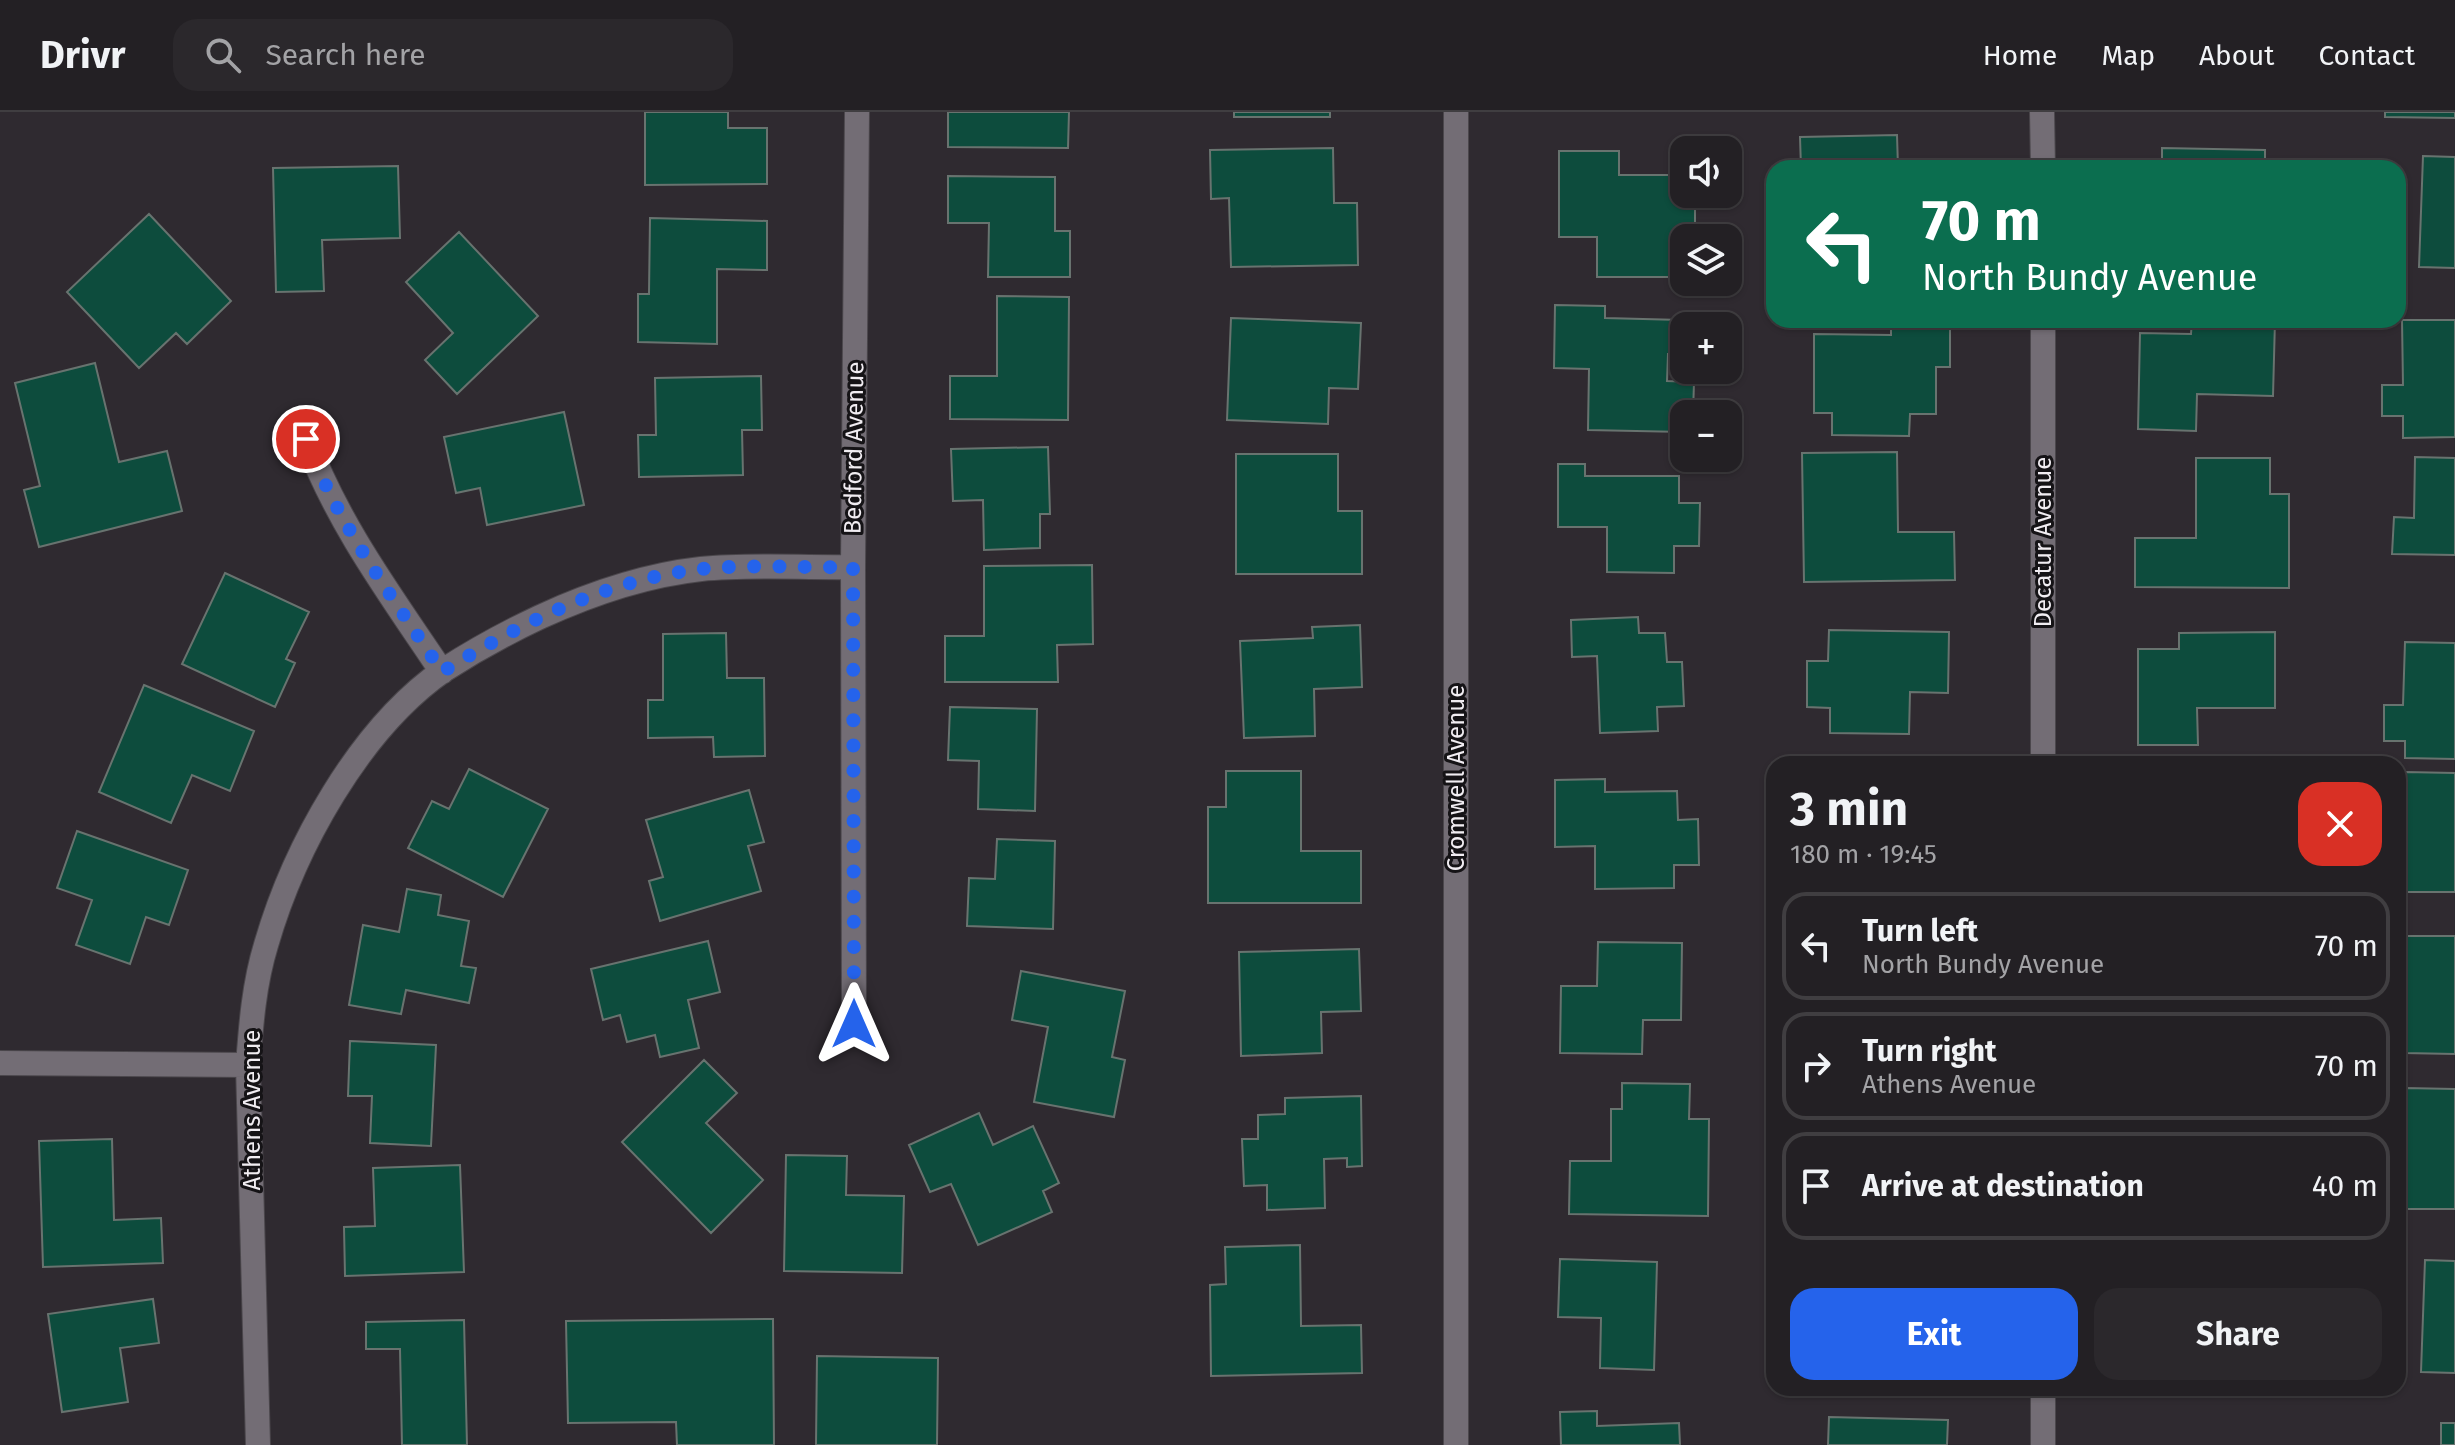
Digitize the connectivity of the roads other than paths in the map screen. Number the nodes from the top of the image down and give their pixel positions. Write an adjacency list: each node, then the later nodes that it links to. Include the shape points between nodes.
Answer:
1 (857, 112): 7 (street, Bedford Avenue)
2 (1456, 112): 15 (street, Cromwell Avenue)
3 (2042, 112): 4 (street)
4 (2043, 160)
5 (2043, 328): 9 (street, Decatur Avenue)
6 (306, 439): 8 (street, via 342,521)
7 (853, 567): 8 (street, Athens Avenue, via 701,569 633,582 516,628); 10 (street, Bedford Avenue)
8 (442, 672): 12 (street, Athens Avenue, via 352,765 321,814 266,945)
9 (2043, 756)
10 (854, 1024)
11 (0, 1063): 12 (street)
12 (248, 1065): 14 (street, Athens Avenue)
13 (2043, 1396): 16 (street)
14 (258, 1445)
15 (1456, 1445)
16 (2043, 1445)

